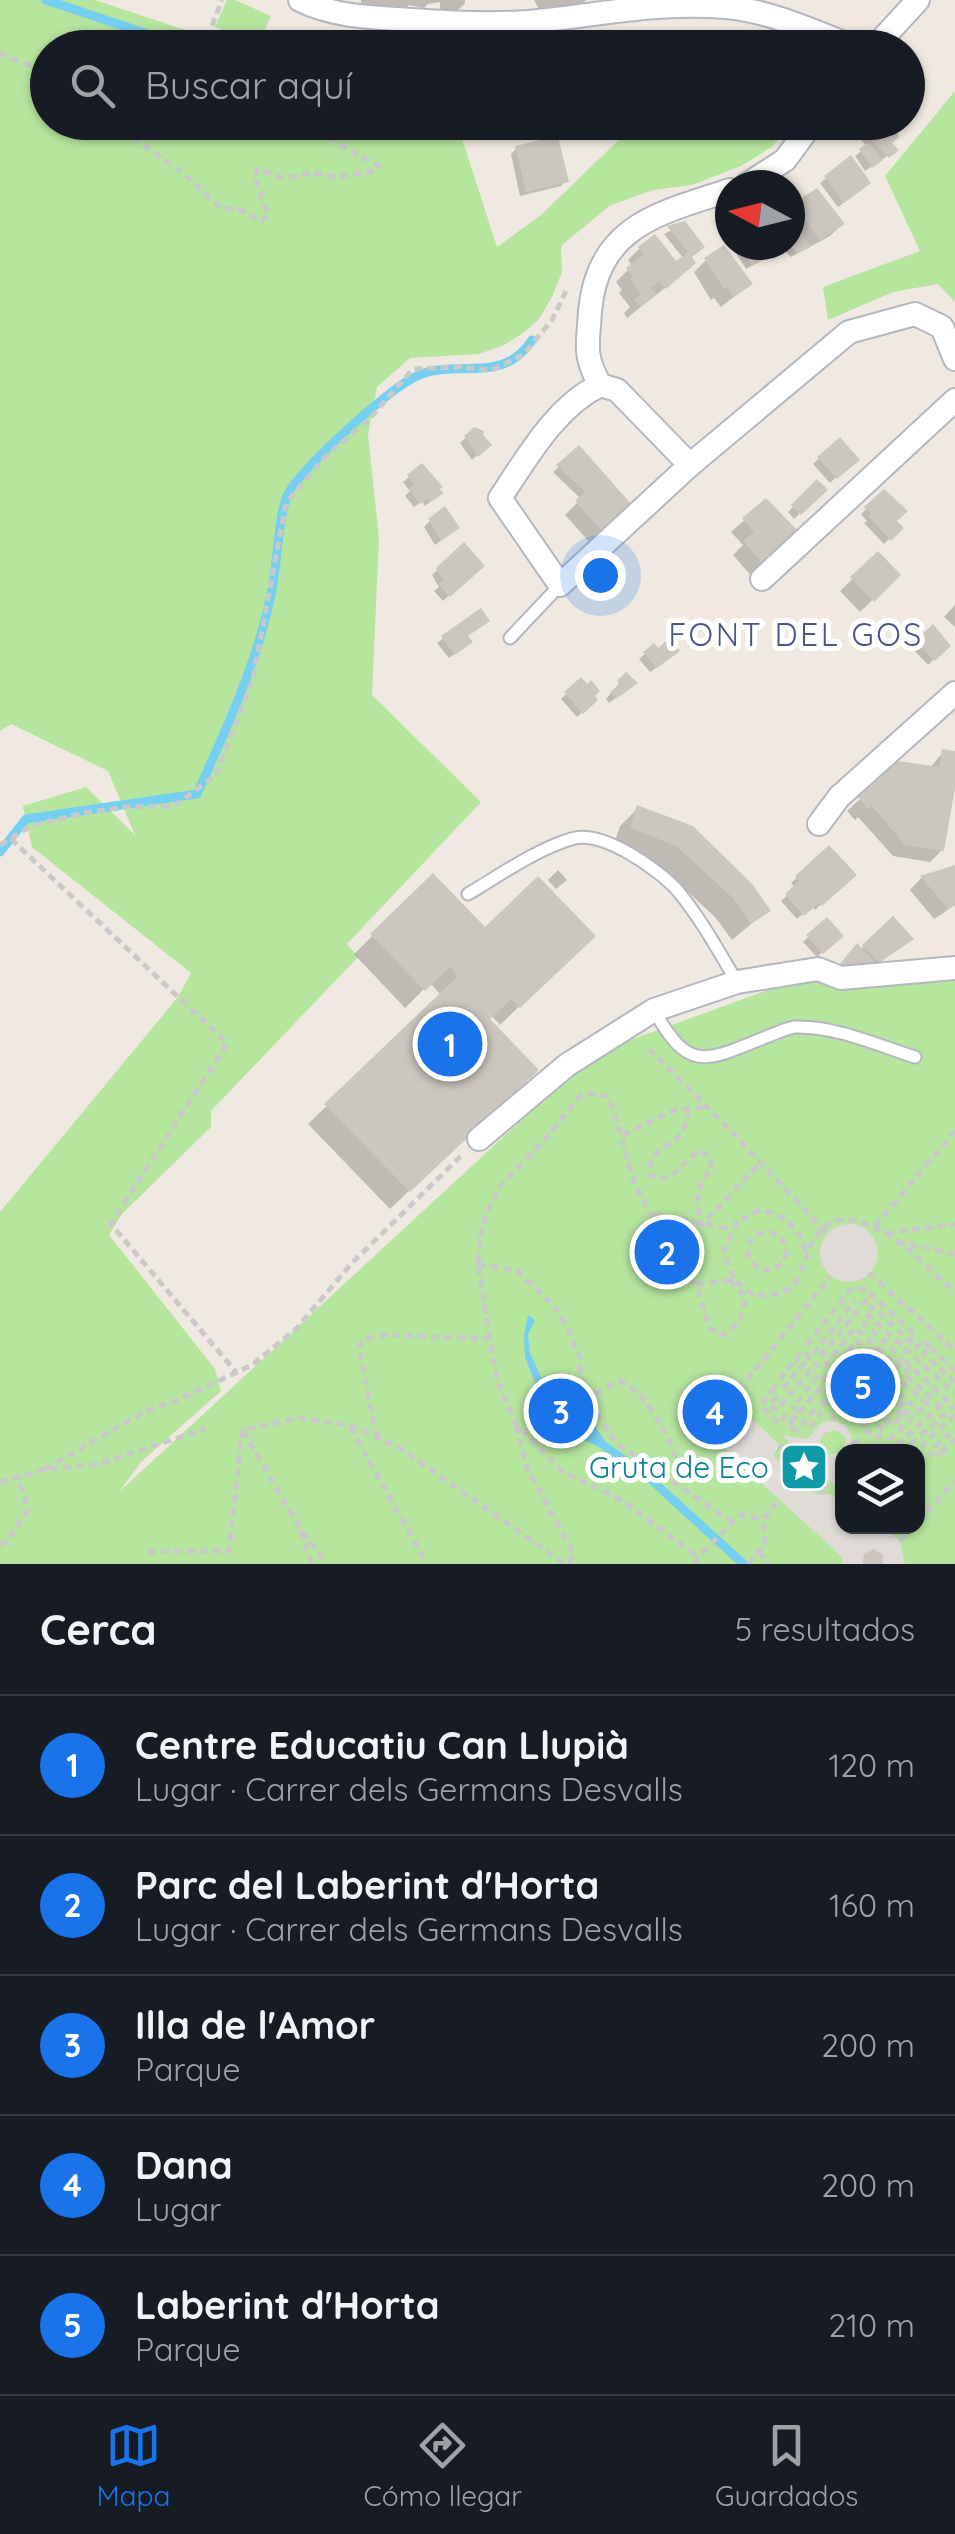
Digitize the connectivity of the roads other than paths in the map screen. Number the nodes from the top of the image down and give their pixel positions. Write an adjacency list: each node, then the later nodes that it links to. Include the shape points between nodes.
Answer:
1 (300, 0): 3 (street, via 365,17 445,22 524,22 643,6 727,7)
2 (918, 0): 4 (street)
3 (807, 30)
4 (890, 30)
5 (799, 140): 6 (street)
6 (769, 170)
7 (715, 195): 9 (street, via 647,219 603,261 592,291 586,360)
8 (955, 359): 11 (street, via 942,327 915,314 849,332)
9 (600, 386): 11 (street, via 616,390); 13 (street, via 542,436 500,498)
10 (955, 400): 12 (street)
11 (690, 465): 13 (street)
12 (762, 579)
13 (560, 584): 14 (lane)
14 (510, 638)
15 (955, 693): 16 (street, via 839,797)
16 (820, 824)
17 (468, 894): 19 (lane, via 574,837 604,840 676,889)
18 (955, 968): 19 (street, via 841,978 818,969)
19 (738, 982): 20 (street)
20 (654, 1010): 21 (lane, via 670,1040 689,1054 712,1058 792,1027 838,1032); 22 (street, via 567,1065)
21 (915, 1057)
22 (479, 1139)

